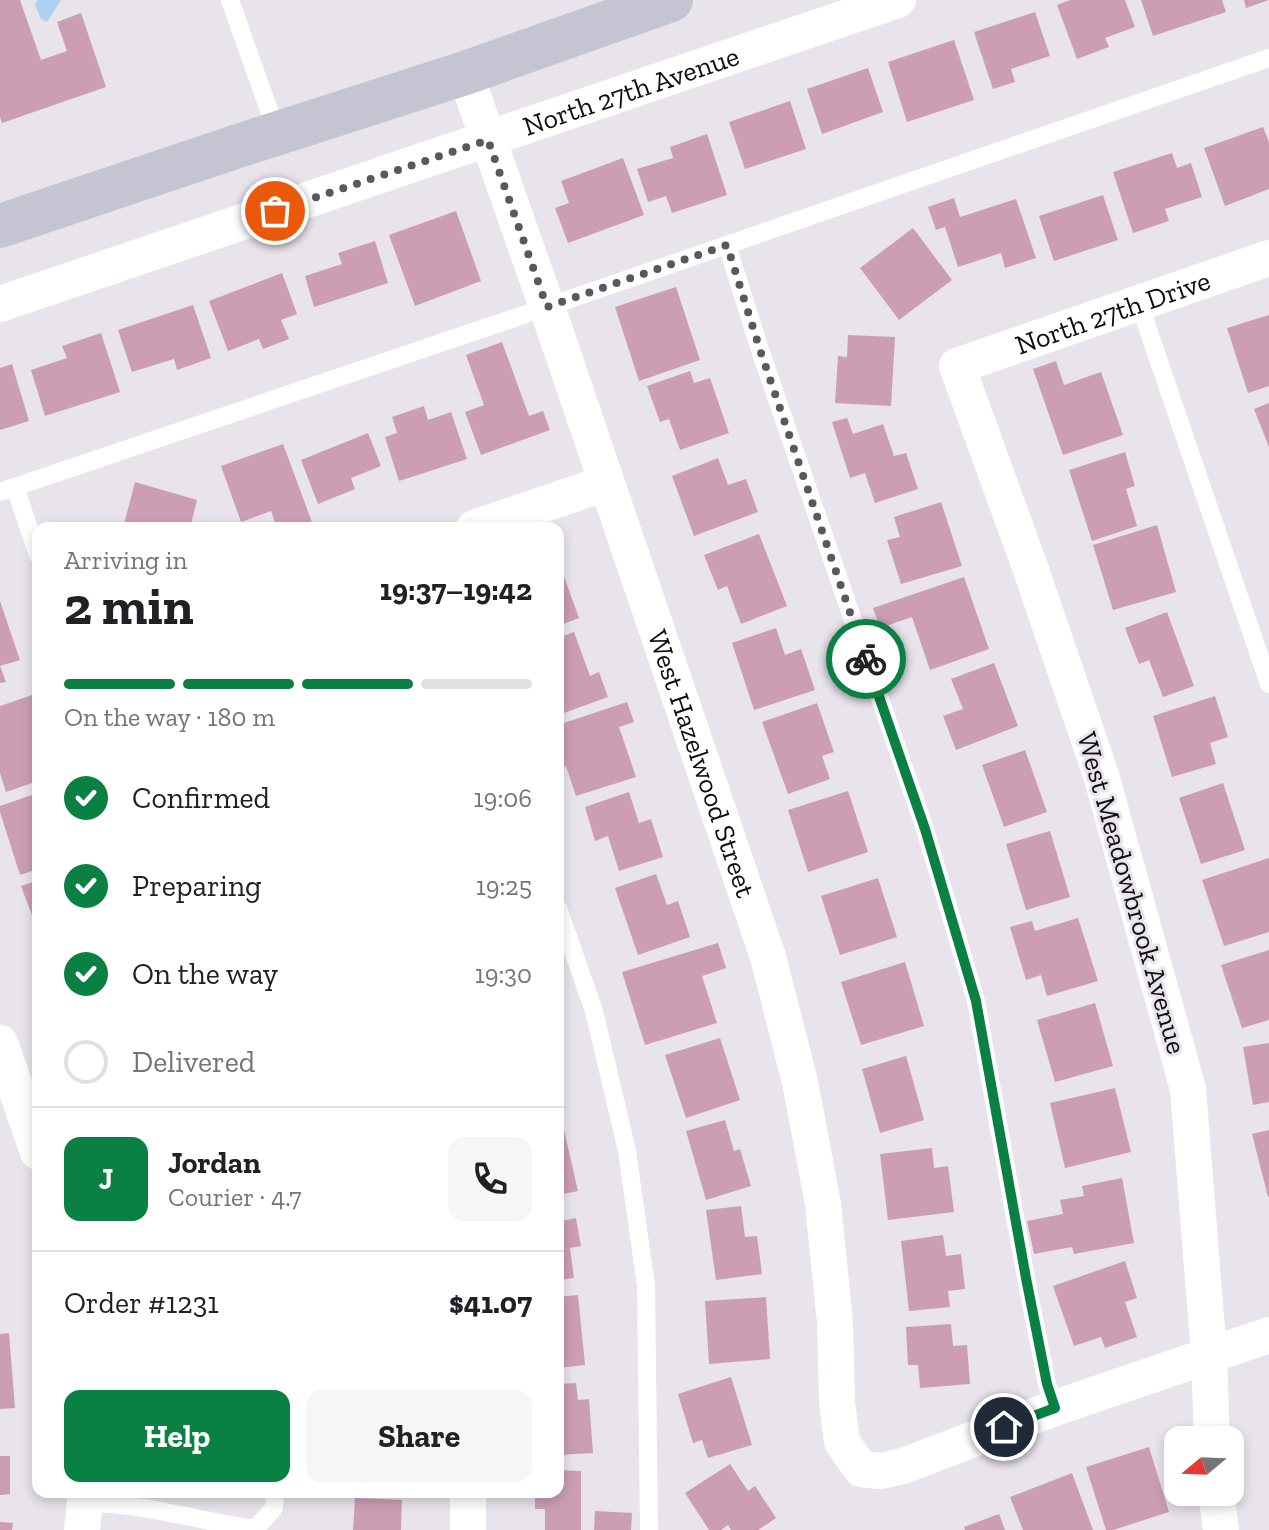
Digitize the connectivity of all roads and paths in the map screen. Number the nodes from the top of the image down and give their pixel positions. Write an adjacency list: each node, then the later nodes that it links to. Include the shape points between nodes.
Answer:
1 (230, 0): 6 (lane)
2 (671, 0): 5 (main road)
3 (898, 0): 7 (street, North 27th Avenue)
4 (1269, 58): 9 (lane)
5 (465, 73): 6 (main road); 7 (street, West Hazelwood Street)
6 (277, 134): 8 (main road)
7 (488, 140): 12 (street, North 27th Avenue); 13 (street, West Hazelwood Street)
8 (0, 226)
9 (727, 245): 13 (lane); 25 (lane, via 925,829 976,1001)
10 (1269, 258): 11 (street, North 27th Drive)
11 (1139, 303): 14 (street, North 27th Drive); 19 (lane)
12 (0, 304)
13 (547, 307): 15 (street, West Hazelwood Street); 16 (lane)
14 (957, 366): 24 (street, West Meadowbrook Avenue, via 1101,775 1188,1089)
15 (606, 483): 17 (street); 25 (street, West Hazelwood Street, via 768,957 800,1082 823,1204 842,1442 861,1469 881,1471)
16 (7, 489): 18 (lane)
17 (492, 522)
18 (32, 542)
19 (1269, 684)
20 (564, 925): 32 (lane, via 594,1011 627,1151 646,1286)
21 (0, 1043): 22 (street)
22 (32, 1135)
23 (1269, 1335): 24 (street)
24 (1209, 1355): 25 (street); 26 (street, West Meadowbrook Avenue)
25 (1055, 1408)
26 (1212, 1426)
27 (275, 1498): 30 (lane, via 274,1508 255,1529 116,1503)
28 (468, 1498): 31 (street)
29 (1218, 1506): 33 (street)
30 (85, 1508)
31 (468, 1530)
32 (649, 1530)
33 (1221, 1530)

